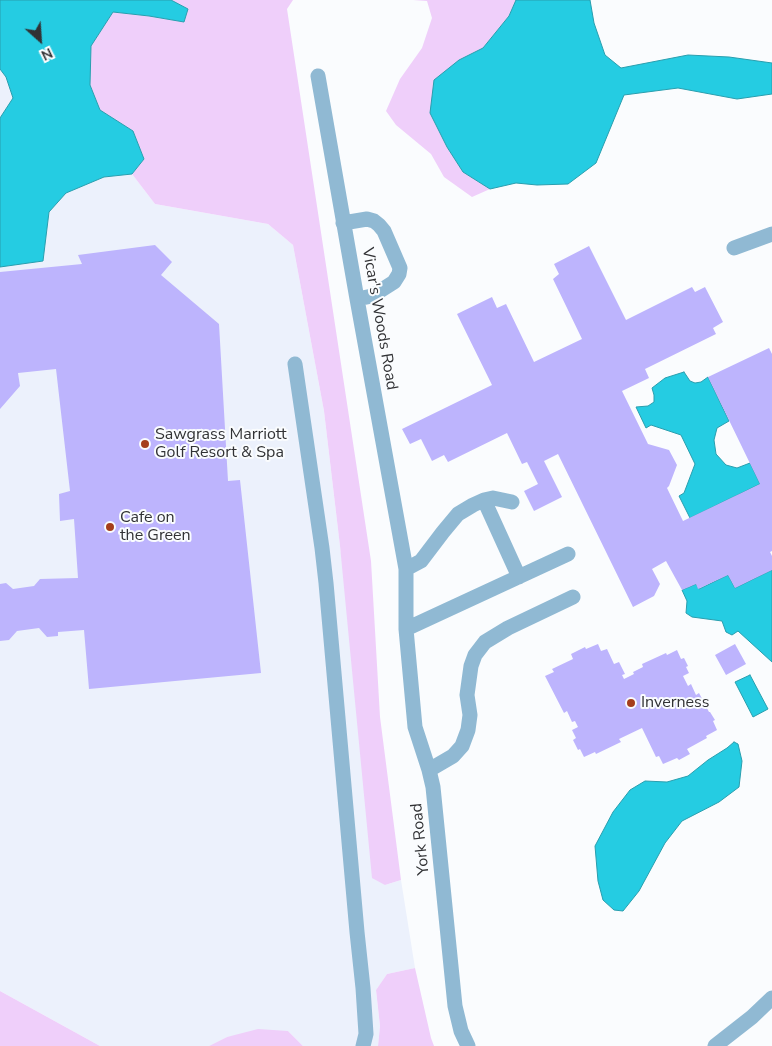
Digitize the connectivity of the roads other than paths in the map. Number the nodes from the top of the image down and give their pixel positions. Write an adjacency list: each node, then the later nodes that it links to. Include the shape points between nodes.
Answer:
1 (318, 76): 2 (street, Vicar's Woods Road)
2 (344, 223): 5 (street, Vicar's Woods Road); 5 (street, via 367,219 379,225 400,268 394,282 372,296)
3 (772, 234): 4 (street)
4 (734, 248)
5 (357, 300): 10 (street, Vicar's Woods Road)
6 (295, 364): 16 (street, via 326,583 363,988 366,1034)
7 (484, 500): 8 (street, via 493,498); 10 (street, via 458,514 421,561); 11 (street)
8 (512, 502)
9 (568, 554): 11 (street)
10 (406, 569): 13 (street, York Road)
11 (519, 577): 13 (street)
12 (572, 597): 14 (street, via 485,642 470,666 467,694 470,715 462,746)
13 (406, 629): 14 (street, York Road, via 414,727)
14 (429, 770): 17 (street, York Road, via 455,1006)
15 (772, 998): 18 (street)
16 (363, 1046)
17 (468, 1046)
18 (715, 1046)

